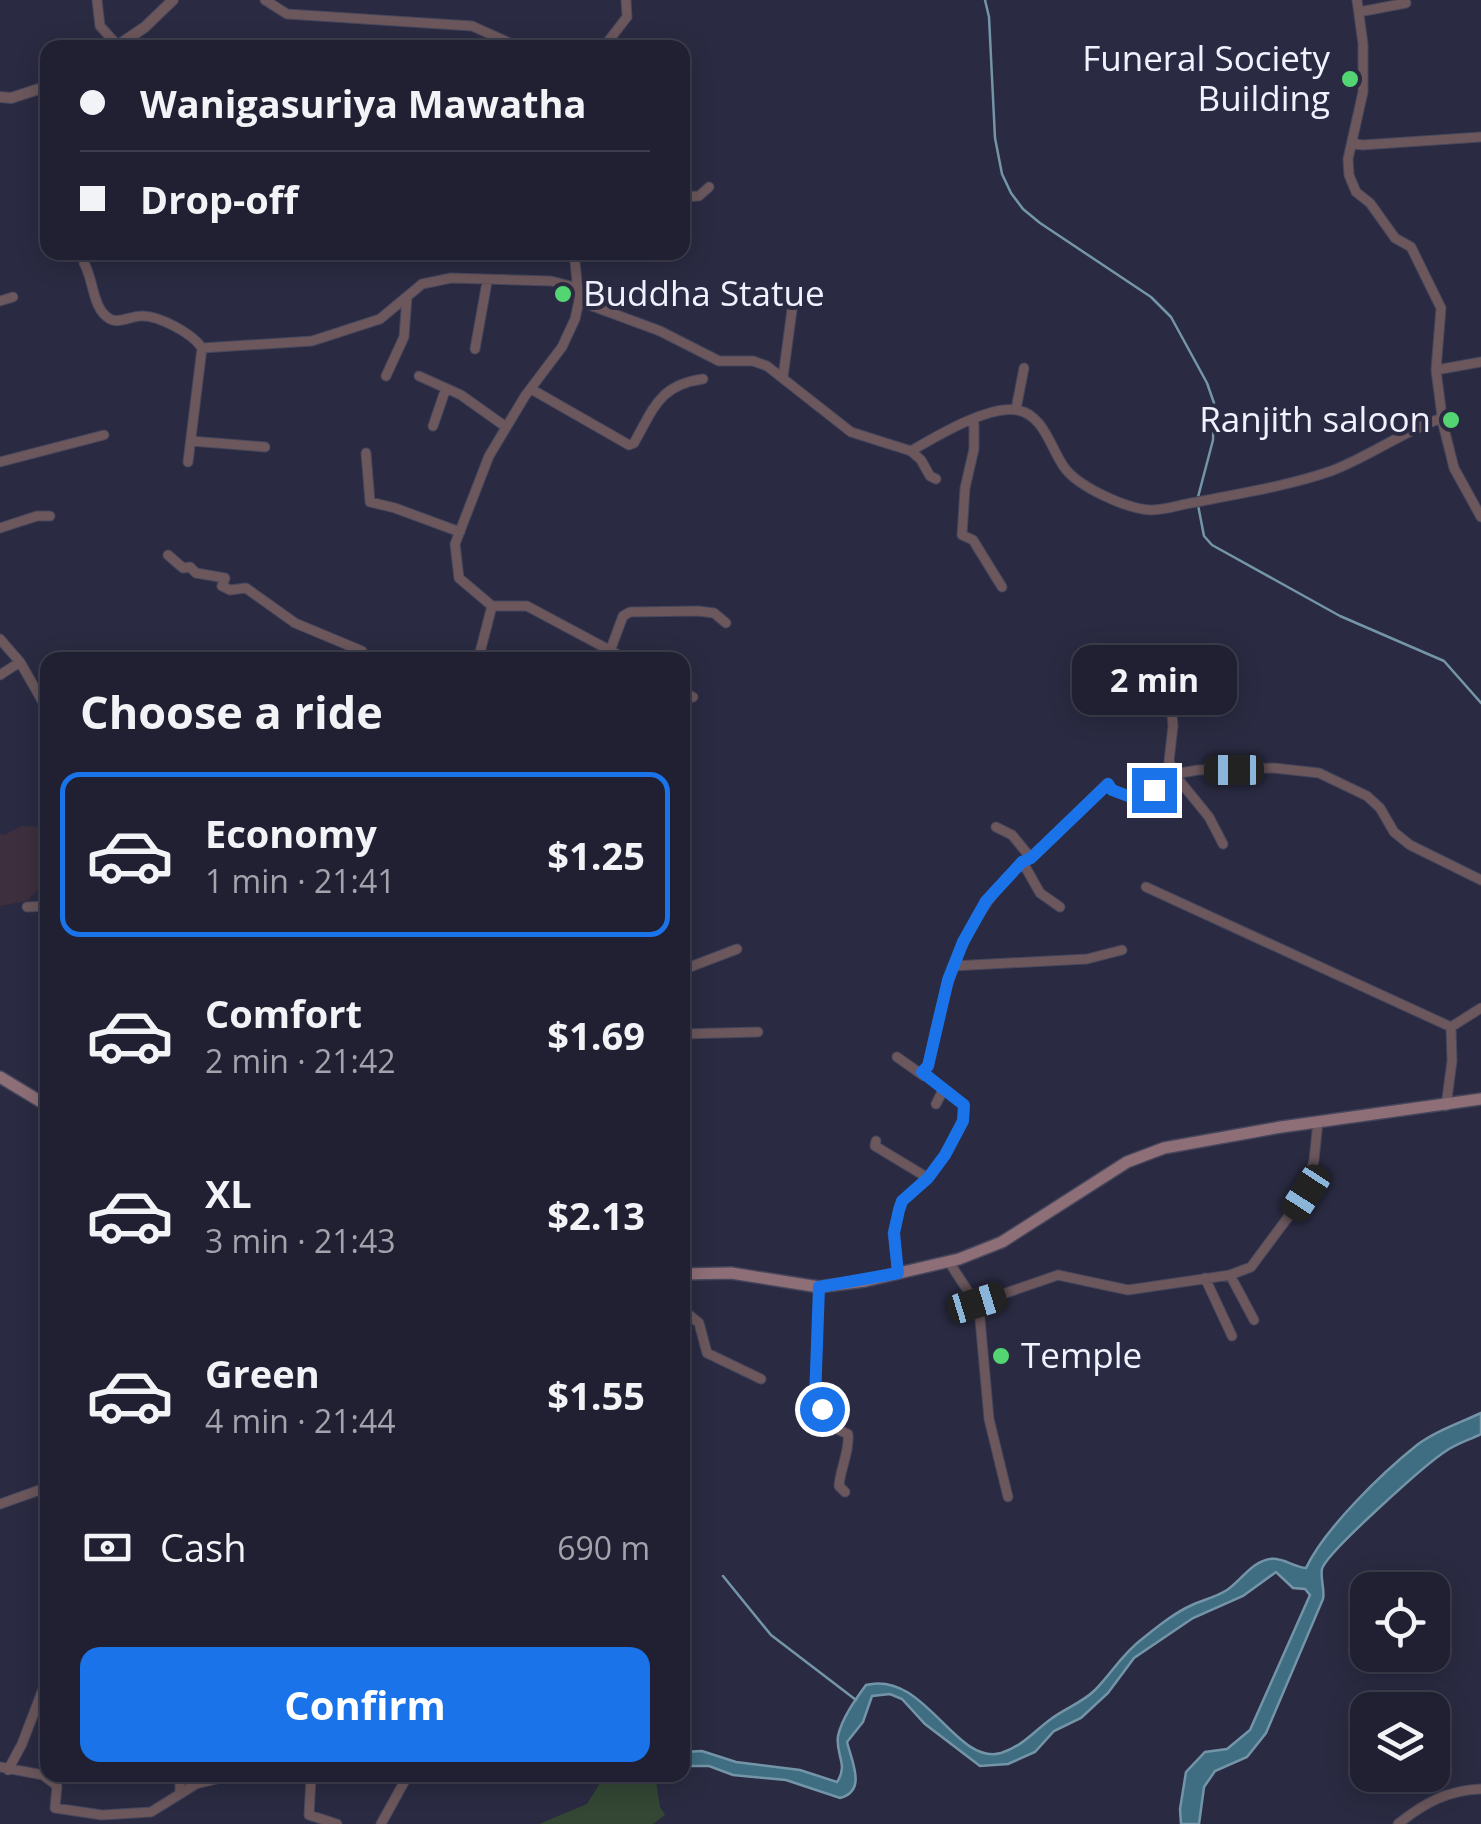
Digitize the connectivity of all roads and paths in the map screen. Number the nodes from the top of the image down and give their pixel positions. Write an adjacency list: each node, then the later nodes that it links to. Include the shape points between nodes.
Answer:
1 (97, 0): 8 (street, via 100,26)
2 (173, 0): 9 (street)
3 (265, 0): 10 (street, via 287,14 482,28)
4 (626, 0): 11 (street, via 627,17)
5 (1372, 0): 7 (street)
6 (1406, 3): 7 (street)
7 (1358, 5): 15 (street, via 1363,92)
8 (111, 40)
9 (127, 40)
10 (505, 40)
11 (609, 40)
12 (40, 89): 13 (street)
13 (0, 97)
14 (1481, 137): 15 (street)
15 (1353, 143): 31 (street, via 1348,175 1356,192 1410,247 1441,308)
16 (709, 187): 17 (street)
17 (690, 196)
18 (575, 260): 21 (street)
19 (84, 263): 27 (street, via 95,302 108,318 148,316 194,337)
20 (487, 282): 21 (street, via 551,281); 22 (street, via 451,278 422,284); 28 (street)
21 (578, 288): 25 (street)
22 (407, 297): 27 (street, via 380,320 312,341); 32 (street, via 404,337)
23 (13, 298): 24 (street)
24 (0, 301)
25 (579, 302): 34 (street, via 719,361 753,360); 37 (street, via 570,333)
26 (792, 310): 34 (street)
27 (202, 348): 44 (street)
28 (476, 349)
29 (1481, 362): 31 (street)
30 (1024, 368): 38 (street)
31 (1436, 370): 39 (street)
32 (386, 376)
33 (419, 376): 36 (street)
34 (784, 377): 46 (street, via 851,432)
35 (703, 379): 37 (street, via 680,382 661,396 630,445)
36 (446, 388): 41 (street); 42 (street)
37 (531, 390): 42 (street)
38 (1016, 410): 39 (street, via 1036,419 1065,470 1078,480 1150,510 1334,470); 40 (street)
39 (1442, 418): 52 (street, via 1454,468)
40 (974, 420): 46 (street); 56 (street, via 962,535 973,540)
41 (432, 426)
42 (506, 427): 54 (street)
43 (104, 435): 48 (street)
44 (192, 441): 45 (street); 49 (street)
45 (265, 447)
46 (911, 451): 50 (street)
47 (366, 454): 54 (street, via 370,502)
48 (0, 462)
49 (188, 462)
50 (936, 479)
51 (50, 516): 53 (street)
52 (1481, 518)
53 (0, 528)
54 (460, 532): 57 (street, via 454,558 459,578)
55 (168, 555): 61 (street, via 196,574 225,578 222,586 230,590 246,588 294,623)
56 (1002, 587)
57 (492, 606): 60 (street, via 527,606); 62 (street)
58 (726, 623): 60 (street, via 714,612 630,612)
59 (0, 639): 63 (street)
60 (610, 651)
61 (361, 652)
62 (480, 652)
63 (20, 662): 64 (street); 67 (street)
64 (0, 675)
65 (1170, 692): 69 (street)
66 (690, 696): 68 (street)
67 (40, 697)
68 (694, 698)
69 (1174, 774): 71 (street); 72 (street, via 1144,802 1108,784); 73 (street, via 1274,768 1319,773 1366,796 1410,844)
70 (996, 827): 72 (street, via 1012,836)
71 (1224, 844)
72 (1026, 860): 77 (street, via 1040,893); 80 (street, via 986,901)
73 (1481, 880)
74 (1146, 888): 83 (street)
75 (40, 906): 76 (street)
76 (27, 907)
77 (1060, 907)
78 (736, 950): 81 (street)
79 (1122, 950): 80 (street, via 1087,960)
80 (953, 966): 87 (street)
81 (690, 967)
82 (1481, 1008): 83 (street)
83 (1451, 1027): 93 (street)
84 (758, 1032): 85 (street)
85 (690, 1034)
86 (897, 1057): 87 (street)
87 (924, 1076): 89 (street)
88 (0, 1077): 91 (main road)
89 (943, 1090): 92 (street); 96 (street, via 964,1105 963,1121)
90 (1481, 1099): 93 (main road)
91 (40, 1101)
92 (936, 1104)
93 (1446, 1106): 94 (main road)
94 (1318, 1122): 97 (main road, via 1141,1156 1002,1242); 100 (street, via 1306,1193 1251,1267)
95 (876, 1142): 96 (street)
96 (928, 1178): 98 (street, via 899,1210)
97 (949, 1262): 98 (main road); 103 (street)
98 (898, 1273): 102 (main road)
99 (690, 1274): 102 (main road, via 732,1273)
100 (1230, 1275): 101 (street); 105 (street)
101 (1205, 1278): 103 (street, via 1128,1290 1058,1274); 106 (street)
102 (819, 1287): 109 (street, via 815,1399 830,1426 848,1434 839,1475)
103 (977, 1303): 110 (street, via 990,1419)
104 (690, 1316): 107 (street, via 699,1323 707,1353)
105 (1254, 1320)
106 (1232, 1336)
107 (761, 1379)
108 (40, 1489): 111 (street)
109 (845, 1492)
110 (1008, 1497)
111 (0, 1504)
112 (40, 1697): 113 (street, via 22,1744)
113 (4, 1768): 114 (street)
114 (40, 1774)
115 (52, 1782): 121 (street, via 55,1808 102,1815 151,1812)
116 (180, 1782): 121 (street)
117 (204, 1782): 121 (street)
118 (311, 1782): 122 (street, via 309,1815)
119 (404, 1782): 123 (street)
120 (1481, 1789): 124 (street, via 1437,1798)
121 (180, 1793)
122 (338, 1824)
123 (381, 1824)
124 (1398, 1824)

